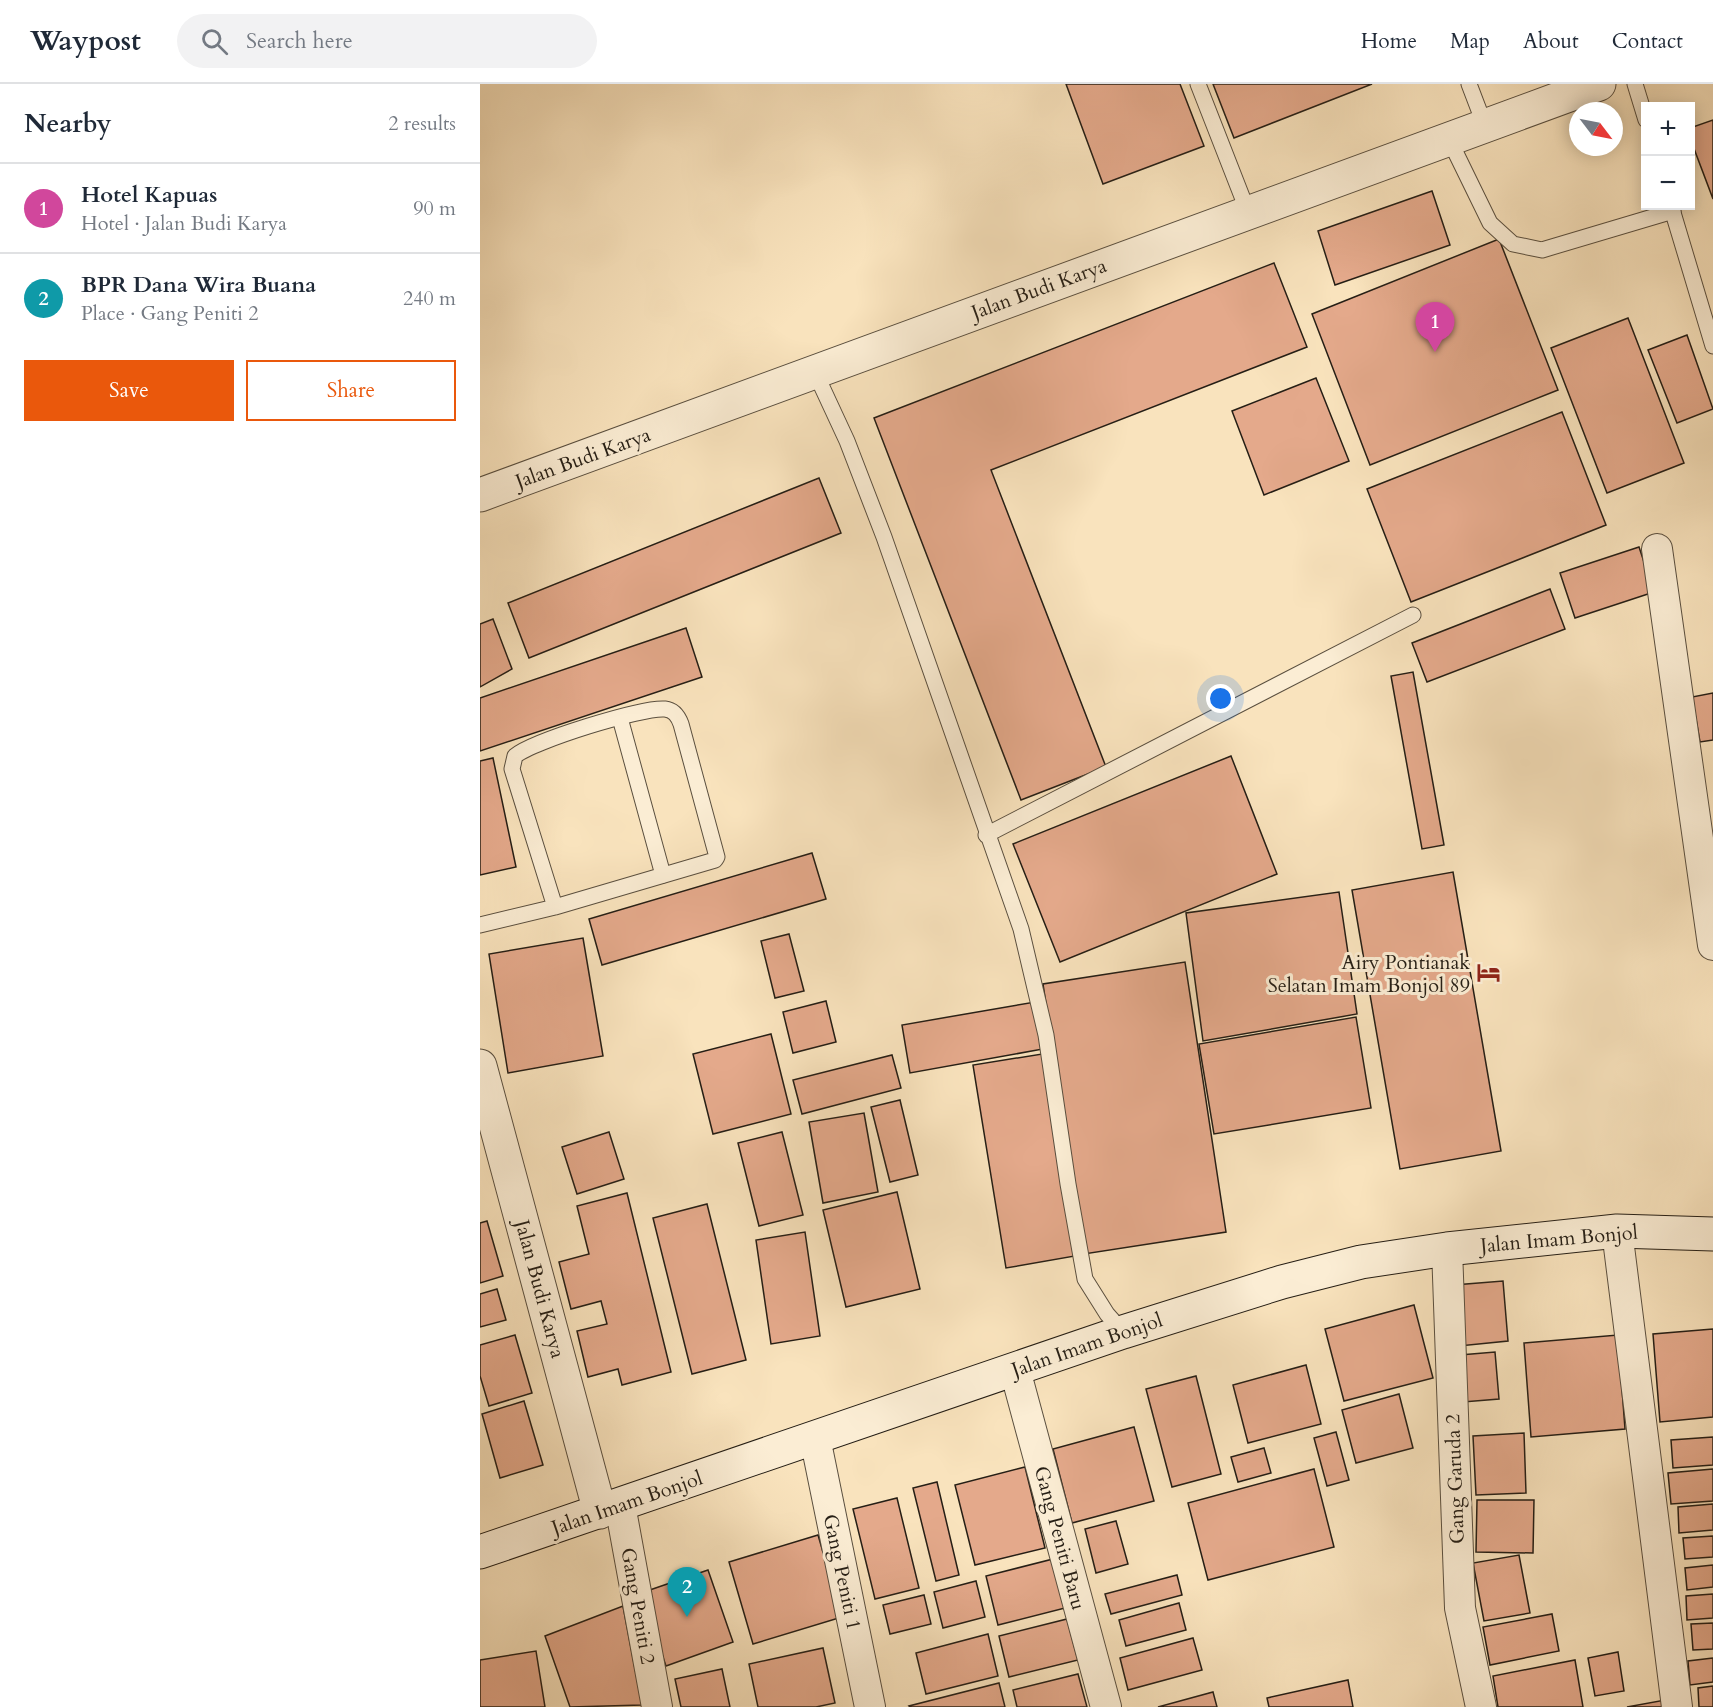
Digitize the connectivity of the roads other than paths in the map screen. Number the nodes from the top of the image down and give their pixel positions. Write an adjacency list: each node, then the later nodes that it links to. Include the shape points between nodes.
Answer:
1 (1198, 84): 10 (lane)
2 (1469, 84): 6 (lane)
3 (1599, 84): 6 (street, Jalan Budi Karya)
4 (1635, 84): 5 (lane)
5 (1641, 104)
6 (1485, 126): 7 (street, Jalan Budi Karya)
7 (1449, 139): 8 (lane, via 1490,223 1513,244 1542,250); 10 (street, Jalan Budi Karya)
8 (1666, 210)
9 (1673, 210): 11 (lane)
10 (1248, 213): 12 (street, Jalan Budi Karya)
11 (1713, 346)
12 (815, 372): 13 (street, Jalan Budi Karya); 17 (lane, via 884,537)
13 (480, 495)
14 (1657, 549): 21 (street)
15 (1413, 615): 17 (lane)
16 (620, 718): 18 (lane); 18 (lane, via 663,709 677,715 681,724 717,857); 19 (lane, via 532,746 513,760 512,769)
17 (986, 835): 26 (lane, via 1021,929 1046,1035 1085,1279)
18 (663, 875): 19 (lane)
19 (555, 907): 20 (lane)
20 (480, 925)
21 (1713, 945)
22 (480, 1066): 29 (street, Jalan Budi Karya)
23 (1617, 1231): 24 (street, Jalan Imam Bonjol); 25 (street, Jalan Imam Bonjol); 35 (street)
24 (1713, 1234)
25 (1447, 1249): 26 (street, Jalan Imam Bonjol, via 1361,1262 1282,1282); 34 (street, Gang Garuda 2, via 1460,1608)
26 (1123, 1332): 27 (street, Jalan Imam Bonjol)
27 (1015, 1370): 28 (street, Jalan Imam Bonjol); 33 (street, Gang Peniti Baru)
28 (815, 1438): 29 (street, Jalan Imam Bonjol); 32 (street, Gang Peniti 1)
29 (610, 1509): 30 (street, Jalan Imam Bonjol); 31 (street, Gang Peniti 2)
30 (480, 1552)
31 (657, 1707)
32 (870, 1707)
33 (1106, 1707)
34 (1481, 1707)
35 (1677, 1707)

